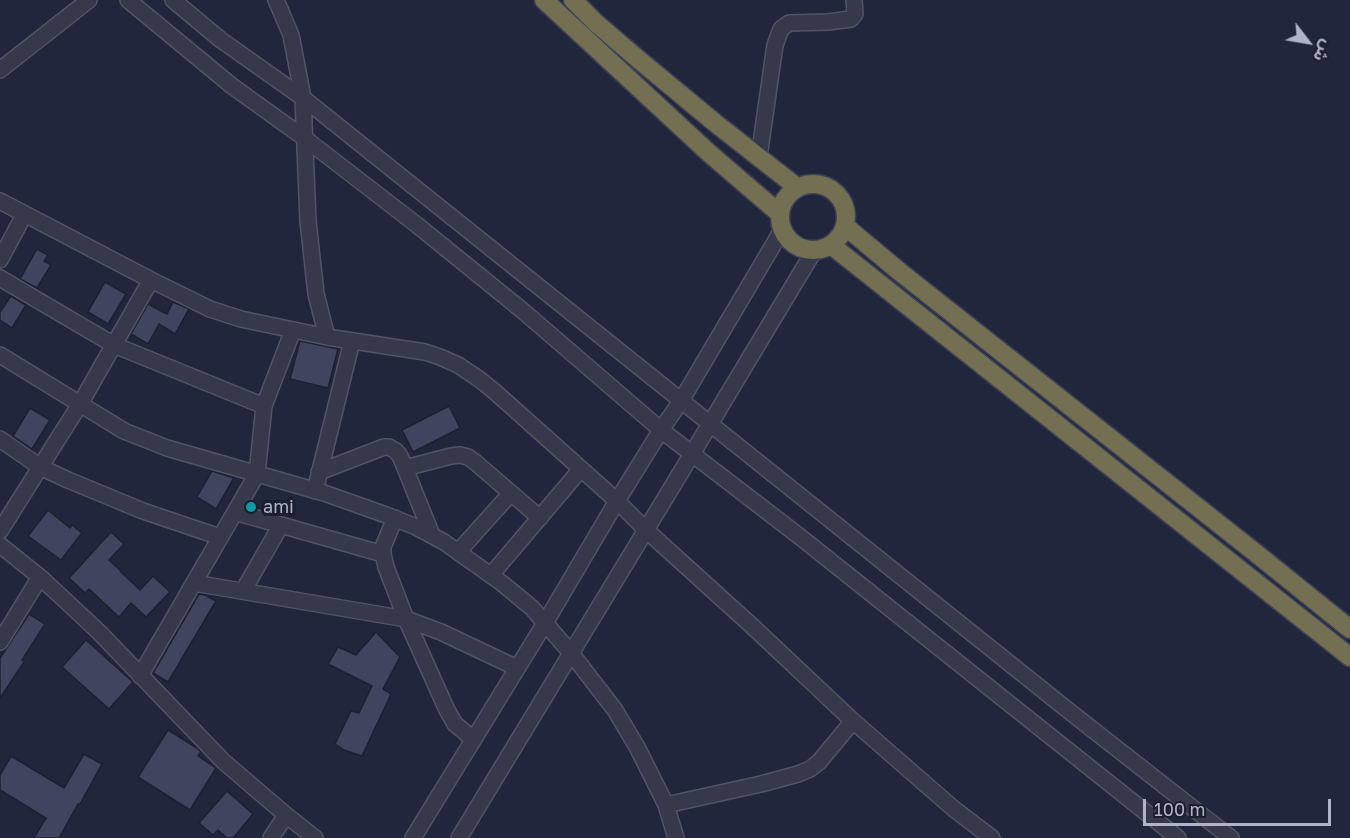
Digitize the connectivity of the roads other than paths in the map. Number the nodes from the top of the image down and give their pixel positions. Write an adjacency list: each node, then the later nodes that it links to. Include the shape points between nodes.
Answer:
1 (89, 0): 8 (street)
2 (128, 0): 10 (street, via 232,86)
3 (173, 0): 9 (street, via 221,40)
4 (276, 0): 9 (street, via 291,36)
5 (544, 0): 15 (highway)
6 (573, 0): 11 (highway, via 638,59)
7 (854, 0): 11 (street, via 855,14 851,19 789,23 781,29 775,45)
8 (0, 70)
9 (303, 98): 10 (street); 26 (street)
10 (303, 137): 22 (street, via 312,269); 30 (street, via 523,311)
11 (759, 157): 12 (highway)
12 (798, 188): 15 (highway, via 783,203); 16 (highway, via 817,184 834,192 844,207)
13 (0, 201): 14 (street)
14 (24, 215): 18 (street); 20 (street)
15 (781, 222): 17 (highway, via 787,239 795,245 804,250); 26 (street)
16 (845, 226): 17 (highway, via 837,240); 58 (highway)
17 (822, 248): 29 (street); 61 (highway)
18 (0, 260)
19 (0, 278): 24 (street)
20 (151, 280): 21 (street, via 210,309); 24 (street)
21 (293, 330): 22 (street); 28 (street)
22 (327, 337): 23 (street)
23 (352, 341): 35 (street, via 425,352 458,365 494,391); 36 (street)
24 (114, 345): 27 (street); 28 (street)
25 (0, 355): 27 (street)
26 (681, 401): 29 (street); 30 (street)
27 (80, 404): 33 (street); 37 (street, via 145,440)
28 (264, 406): 37 (street)
29 (711, 423): 32 (street); 75 (street)
30 (661, 430): 32 (street); 40 (street)
31 (0, 440): 33 (street)
32 (692, 454): 45 (street); 74 (street)
33 (40, 467): 46 (street); 48 (street, via 143,511)
34 (405, 468): 36 (street, via 396,451 384,447); 39 (street, via 460,455 475,462); 47 (street)
35 (580, 469): 40 (street); 43 (street)
36 (319, 472): 38 (street)
37 (257, 474): 38 (street); 41 (street)
38 (315, 491): 42 (street)
39 (511, 493): 43 (street); 50 (street)
40 (617, 501): 45 (street); 57 (street)
41 (235, 512): 44 (street); 48 (street)
42 (395, 518): 47 (street); 51 (street)
43 (540, 518): 52 (street)
44 (281, 525): 51 (street); 55 (street)
45 (646, 530): 60 (street); 64 (street)
46 (0, 531)
47 (432, 535): 50 (street)
48 (220, 537): 54 (street)
49 (0, 545): 53 (street)
50 (458, 552): 52 (street)
51 (383, 554): 56 (street)
52 (491, 575): 57 (street)
53 (40, 577): 59 (street); 63 (street)
54 (194, 583): 55 (street); 63 (street)
55 (243, 591): 56 (street)
56 (406, 619): 62 (street); 65 (street, via 452,719)
57 (545, 623): 60 (street); 62 (street)
58 (1350, 629)
59 (0, 642)
60 (571, 653): 66 (street, via 625,725); 71 (street)
61 (1350, 657)
62 (517, 668): 65 (street)
63 (140, 676): 67 (street, via 223,761)
64 (853, 720): 66 (street, via 810,769 761,784); 73 (street)
65 (473, 739): 70 (street)
66 (666, 804): 72 (street)
67 (286, 815): 68 (street); 69 (street)
68 (271, 838)
69 (315, 838)
70 (413, 838)
71 (459, 838)
72 (676, 838)
73 (992, 838)
74 (1178, 838)
75 (1231, 838)

